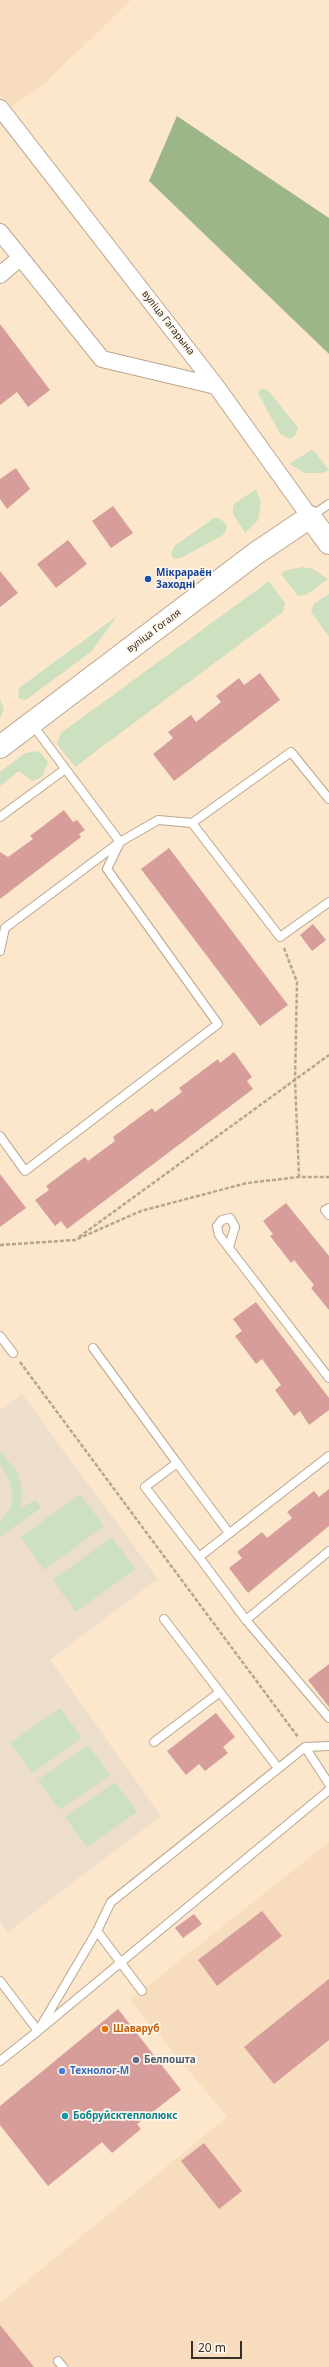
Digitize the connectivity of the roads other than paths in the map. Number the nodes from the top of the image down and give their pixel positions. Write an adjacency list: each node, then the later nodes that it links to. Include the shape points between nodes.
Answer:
1 (0, 108): 5 (street, вуліца Гагарына)
2 (0, 232): 3 (street)
3 (20, 258): 4 (street); 5 (street, via 102,359)
4 (0, 275)
5 (216, 386): 7 (street, вуліца Гагарына)
6 (329, 504): 7 (lane)
7 (310, 517): 8 (main road, вуліца Гагарына); 9 (main road, вуліца Гогаля, via 256,554)
8 (329, 543)
9 (31, 724): 10 (main road, вуліца Гогаля); 11 (lane)
10 (0, 747)
11 (64, 770): 13 (lane); 15 (lane)
12 (329, 799): 14 (lane, via 291,752)
13 (0, 817)
14 (192, 823): 15 (lane, via 158,820); 16 (lane, via 280,937)
15 (120, 842): 17 (lane, via 5,928); 18 (lane, via 107,869 218,1024 25,1171)
16 (329, 901)
17 (0, 951)
18 (0, 1136)
19 (329, 1208): 20 (lane, via 325,1210)
20 (329, 1215)
21 (229, 1247): 25 (lane)
22 (0, 1336): 24 (lane)
23 (93, 1348): 27 (lane)
24 (13, 1353)
25 (329, 1378)
26 (329, 1456): 28 (lane)
27 (177, 1463): 28 (lane); 30 (lane, via 146,1487)
28 (229, 1533): 30 (lane)
29 (329, 1550): 32 (lane)
30 (199, 1557): 32 (lane)
31 (164, 1619): 33 (lane)
32 (246, 1620): 34 (lane)
33 (220, 1692): 35 (lane); 38 (lane)
34 (329, 1718)
35 (154, 1742)
36 (329, 1746): 37 (lane)
37 (305, 1747): 38 (lane); 39 (lane)
38 (278, 1768): 41 (lane, via 111,1902)
39 (329, 1784)
40 (329, 1790): 42 (lane)
41 (97, 1931): 42 (lane); 45 (lane)
42 (120, 1964): 44 (lane); 45 (lane)
43 (0, 1981): 45 (lane)
44 (142, 1991)
45 (38, 2031): 46 (lane)
46 (0, 2061)

